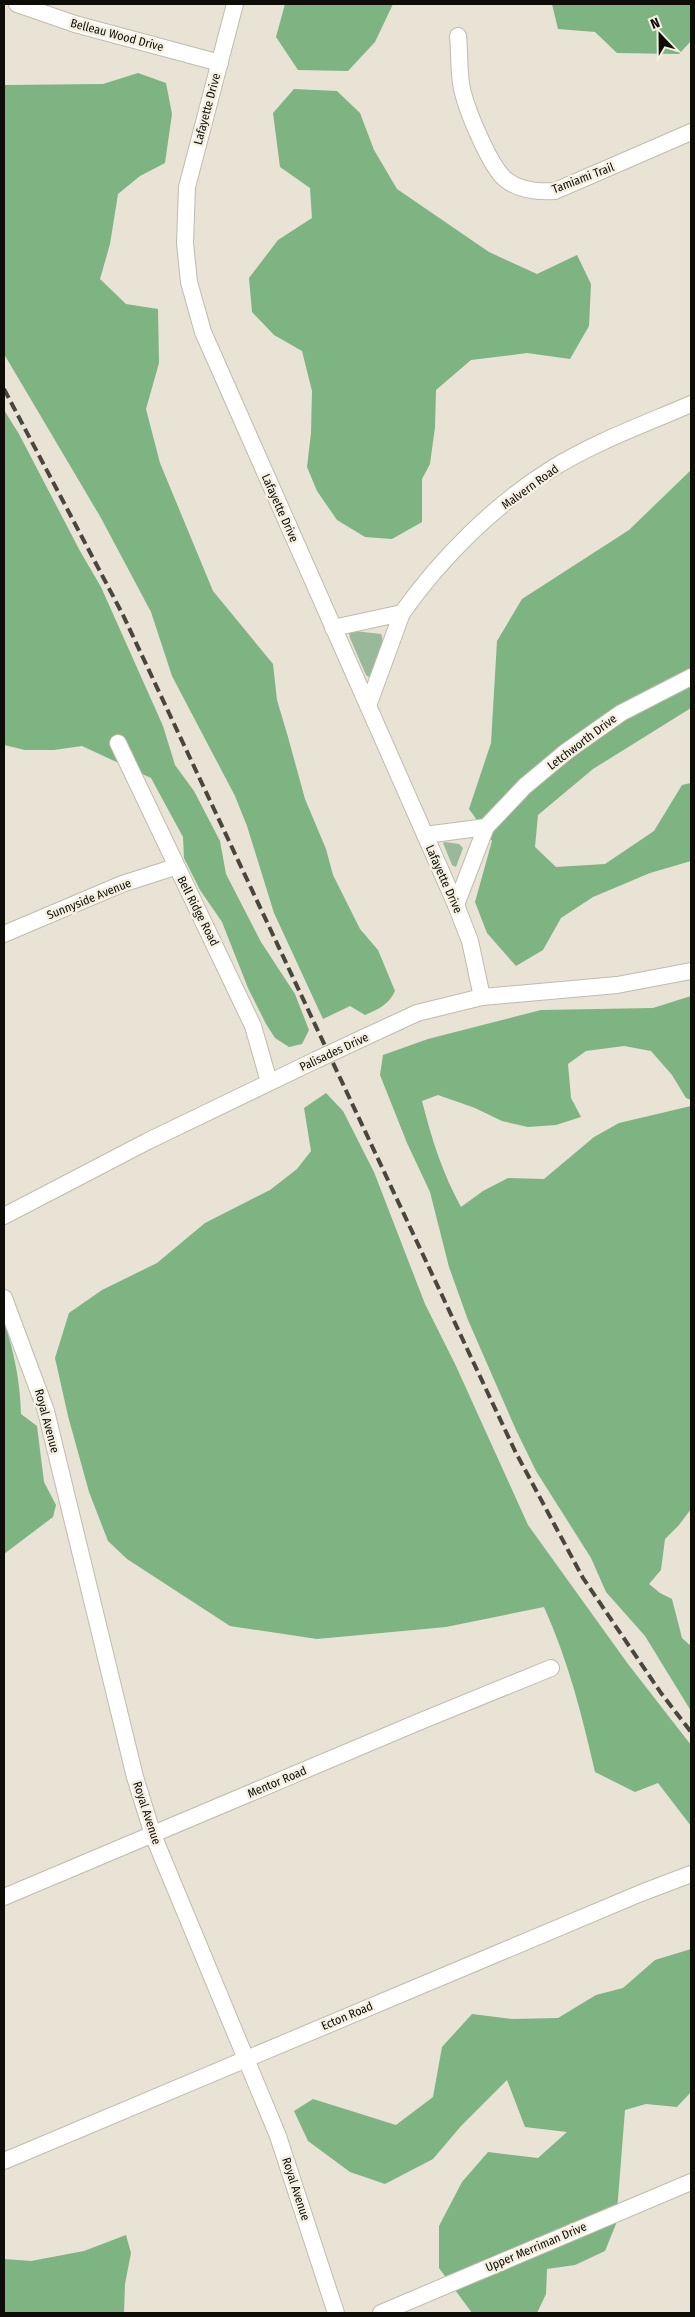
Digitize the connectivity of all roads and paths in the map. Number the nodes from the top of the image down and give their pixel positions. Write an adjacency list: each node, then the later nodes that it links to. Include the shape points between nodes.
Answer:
1 (17, 4): 4 (street, Belleau Wood Drive, via 75,24)
2 (235, 4): 4 (street, Lafayette Drive)
3 (458, 36): 5 (street, Tamiami Trail, via 463,92 493,164 505,179 520,187 555,191)
4 (220, 63): 8 (street, Lafayette Drive, via 187,186 185,243 189,282 203,332)
5 (691, 132)
6 (691, 404): 7 (street, Malvern Road, via 553,468 468,534)
7 (402, 613): 8 (street); 10 (street, Malvern Road)
8 (332, 628): 10 (street, Lafayette Drive)
9 (691, 677): 12 (street, Letchworth Drive, via 621,713 575,745 526,786)
10 (368, 706): 13 (street, Lafayette Drive)
11 (118, 742): 14 (street, Bell Ridge Road)
12 (486, 827): 13 (street); 15 (street, Letchworth Drive)
13 (425, 835): 15 (street, Lafayette Drive)
14 (176, 867): 16 (street, Sunnyside Avenue, via 122,884); 19 (street, Bell Ridge Road, via 252,1026)
15 (456, 905): 18 (street, Lafayette Drive, via 470,942)
16 (4, 934)
17 (691, 971): 18 (street, Palisades Drive, via 617,985)
18 (482, 997): 19 (street, Palisades Drive, bridge, via 417,1013)
19 (269, 1082): 20 (street, Palisades Drive)
20 (4, 1216)
21 (4, 1298): 23 (street, Royal Avenue, via 46,1411 133,1768)
22 (551, 1668): 23 (street, Mentor Road)
23 (153, 1835): 25 (street, Mentor Road); 26 (street, Royal Avenue)
24 (691, 1874): 26 (street, Ecton Road)
25 (4, 1897)
26 (246, 2059): 27 (street, Ecton Road); 29 (street, Royal Avenue, via 295,2184)
27 (4, 2161)
28 (691, 2182): 30 (street, Upper Merriman Drive)
29 (336, 2313)
30 (381, 2313)

